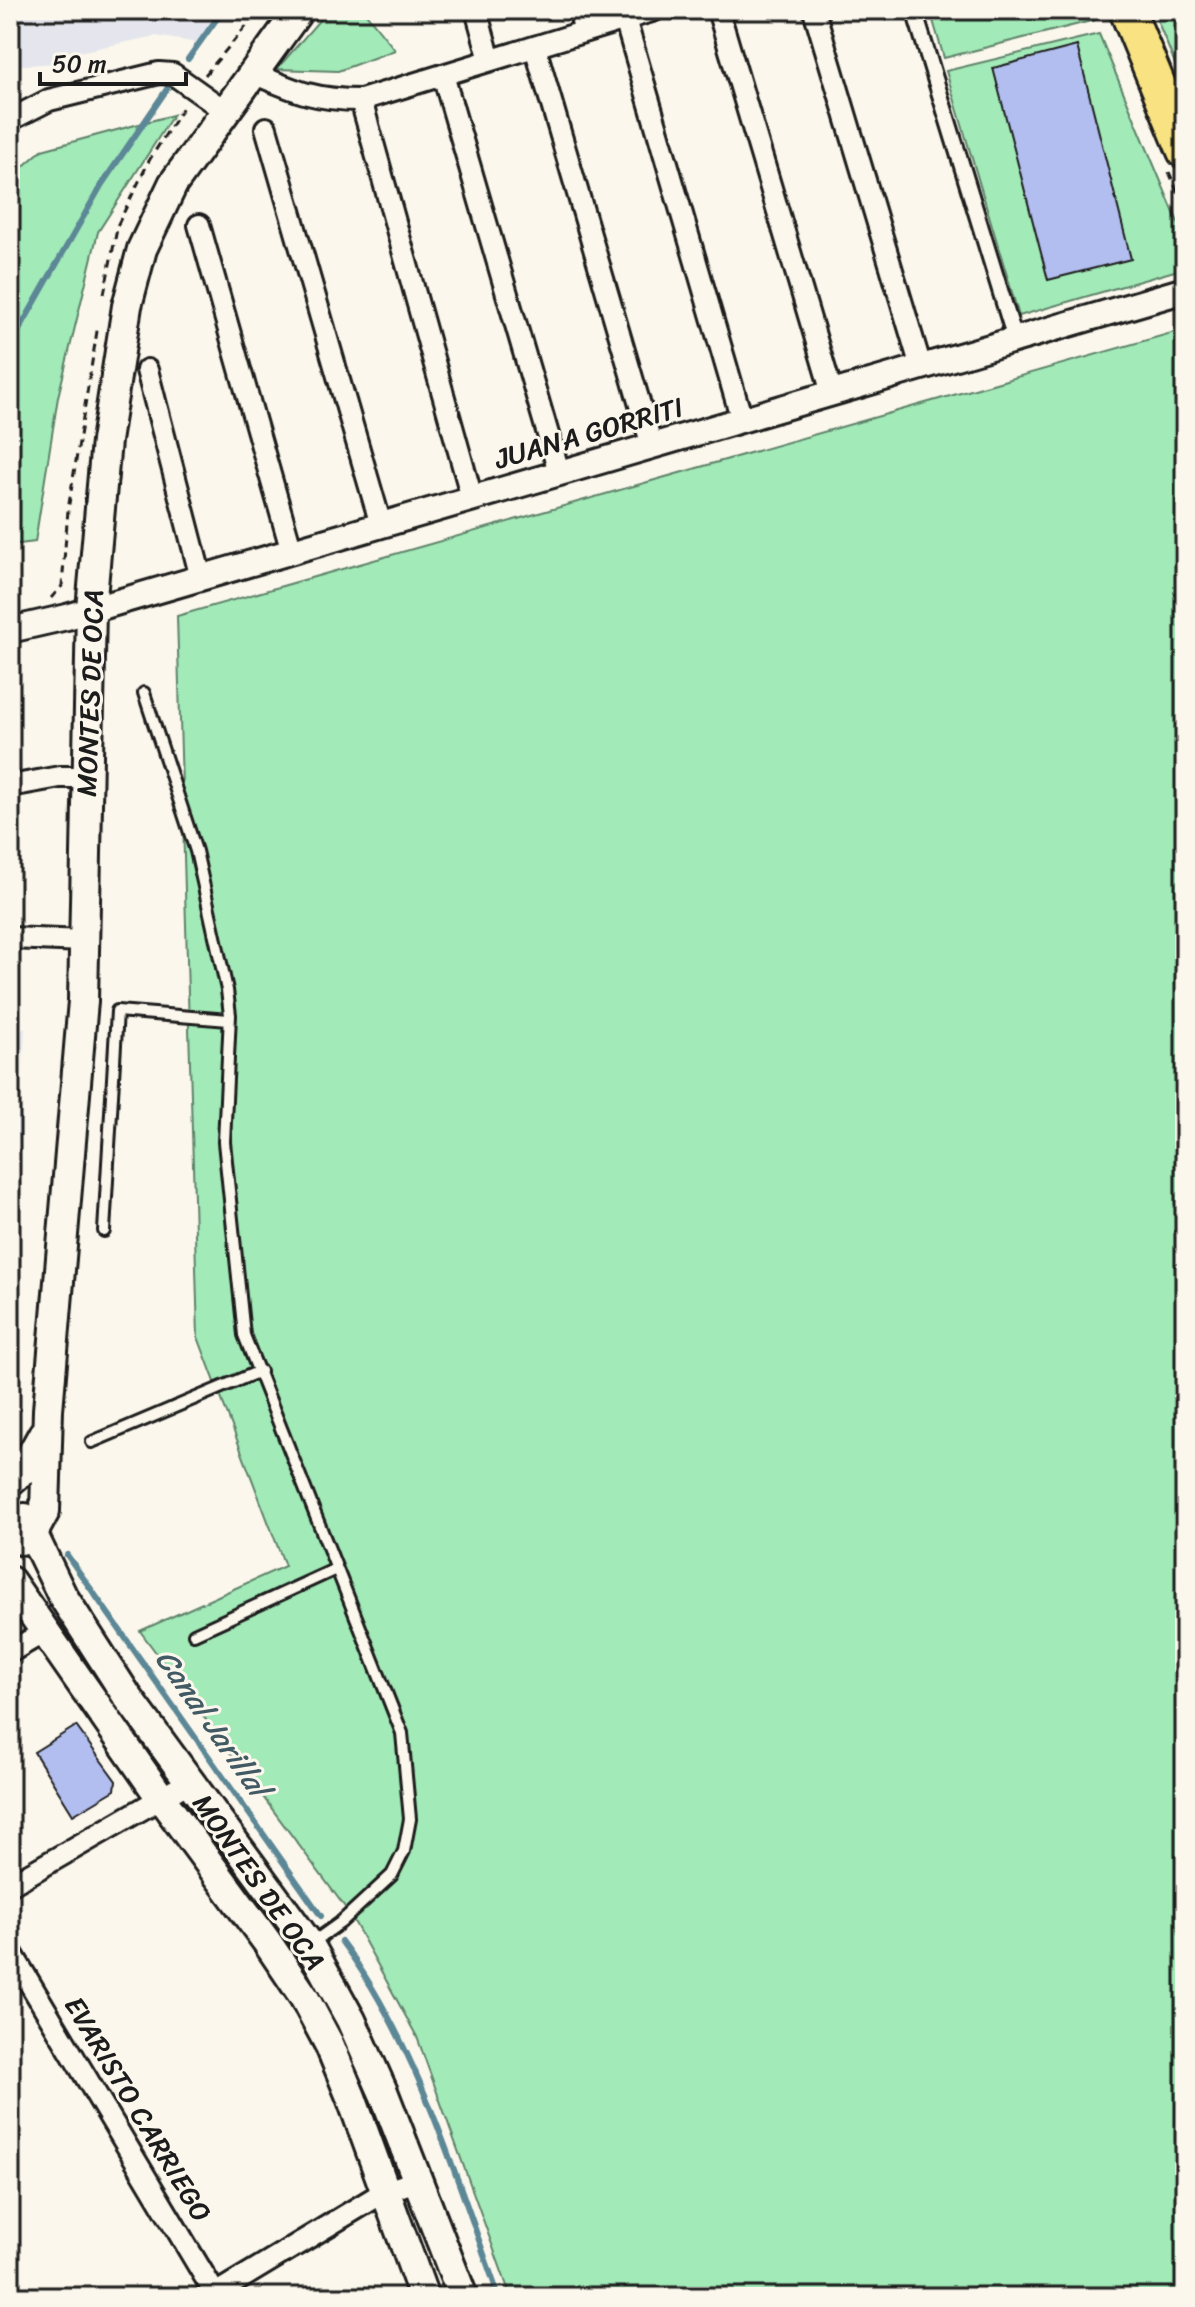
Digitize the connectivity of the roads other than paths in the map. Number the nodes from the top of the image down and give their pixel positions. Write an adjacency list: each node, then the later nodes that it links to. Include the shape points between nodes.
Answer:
1 (299, 10): 13 (main road, MONTES DE OCA)
2 (476, 10): 12 (street)
3 (579, 10): 10 (street)
4 (655, 10): 9 (street)
5 (718, 10): 25 (street)
6 (814, 10): 23 (street)
7 (914, 10): 22 (street)
8 (1127, 10): 19 (highway)
9 (625, 19): 10 (street); 26 (street)
10 (585, 31): 11 (street)
11 (535, 47): 12 (street); 27 (street)
12 (490, 60): 14 (street)
13 (253, 73): 15 (street, via 304,95); 16 (main road, MONTES DE OCA)
14 (443, 75): 15 (street); 28 (street)
15 (361, 100): 29 (street)
16 (225, 111): 17 (street, via 173,74 159,73 49,100); 33 (main road, MONTES DE OCA, via 173,184 142,249 127,306 106,441)
17 (10, 120)
18 (266, 128): 30 (street)
19 (1185, 151)
20 (199, 225): 31 (street)
21 (1185, 290): 22 (street, JUANA GORRITI)
22 (1015, 339): 23 (street, JUANA GORRITI)
23 (921, 367): 25 (street, JUANA GORRITI)
24 (147, 370): 32 (street)
25 (832, 393): 26 (street, JUANA GORRITI)
26 (742, 420): 27 (street, JUANA GORRITI)
27 (652, 446): 28 (street, JUANA GORRITI)
28 (559, 472): 29 (street, JUANA GORRITI)
29 (472, 498): 30 (street, JUANA GORRITI)
30 (381, 525): 31 (street, JUANA GORRITI)
31 (292, 552): 32 (street, JUANA GORRITI)
32 (201, 578): 33 (street, JUANA GORRITI)
33 (91, 609): 34 (street, JUANA GORRITI); 36 (main road, MONTES DE OCA)
34 (10, 630)
35 (144, 693): 42 (lane, via 196,851)
36 (88, 777): 37 (street); 40 (main road, MONTES DE OCA)
37 (10, 786)
38 (10, 938): 39 (street)
39 (40, 939): 40 (street); 41 (street)
40 (84, 941): 45 (main road, MONTES DE OCA)
41 (10, 954)
42 (229, 1020): 43 (lane, via 117,1011); 44 (lane, via 224,1142 244,1335)
43 (104, 1231)
44 (260, 1371): 46 (lane); 49 (lane)
45 (47, 1426): 47 (main road, MONTES DE OCA, via 31,1458); 48 (main road, MONTES DE OCA, via 45,1511)
46 (92, 1442)
47 (10, 1481)
48 (20, 1528): 54 (main road, MONTES DE OCA)
49 (336, 1569): 52 (lane); 57 (lane, via 402,1733 410,1819 404,1851 392,1875)
50 (10, 1581): 51 (main road, MONTES DE OCA)
51 (44, 1632): 53 (street); 55 (main road, MONTES DE OCA)
52 (194, 1634)
53 (10, 1652)
54 (189, 1782): 55 (street); 57 (main road, MONTES DE OCA)
55 (161, 1798): 56 (street); 60 (main road, MONTES DE OCA, via 304,1997 335,2059)
56 (10, 1885)
57 (309, 1944): 59 (main road, MONTES DE OCA, via 351,2020)
58 (10, 1950): 61 (street, EVARISTO CARRIEGO)
59 (419, 2180): 60 (street); 63 (main road, MONTES DE OCA)
60 (384, 2192): 61 (street); 62 (main road, MONTES DE OCA)
61 (214, 2296)
62 (424, 2297)
63 (463, 2297)

